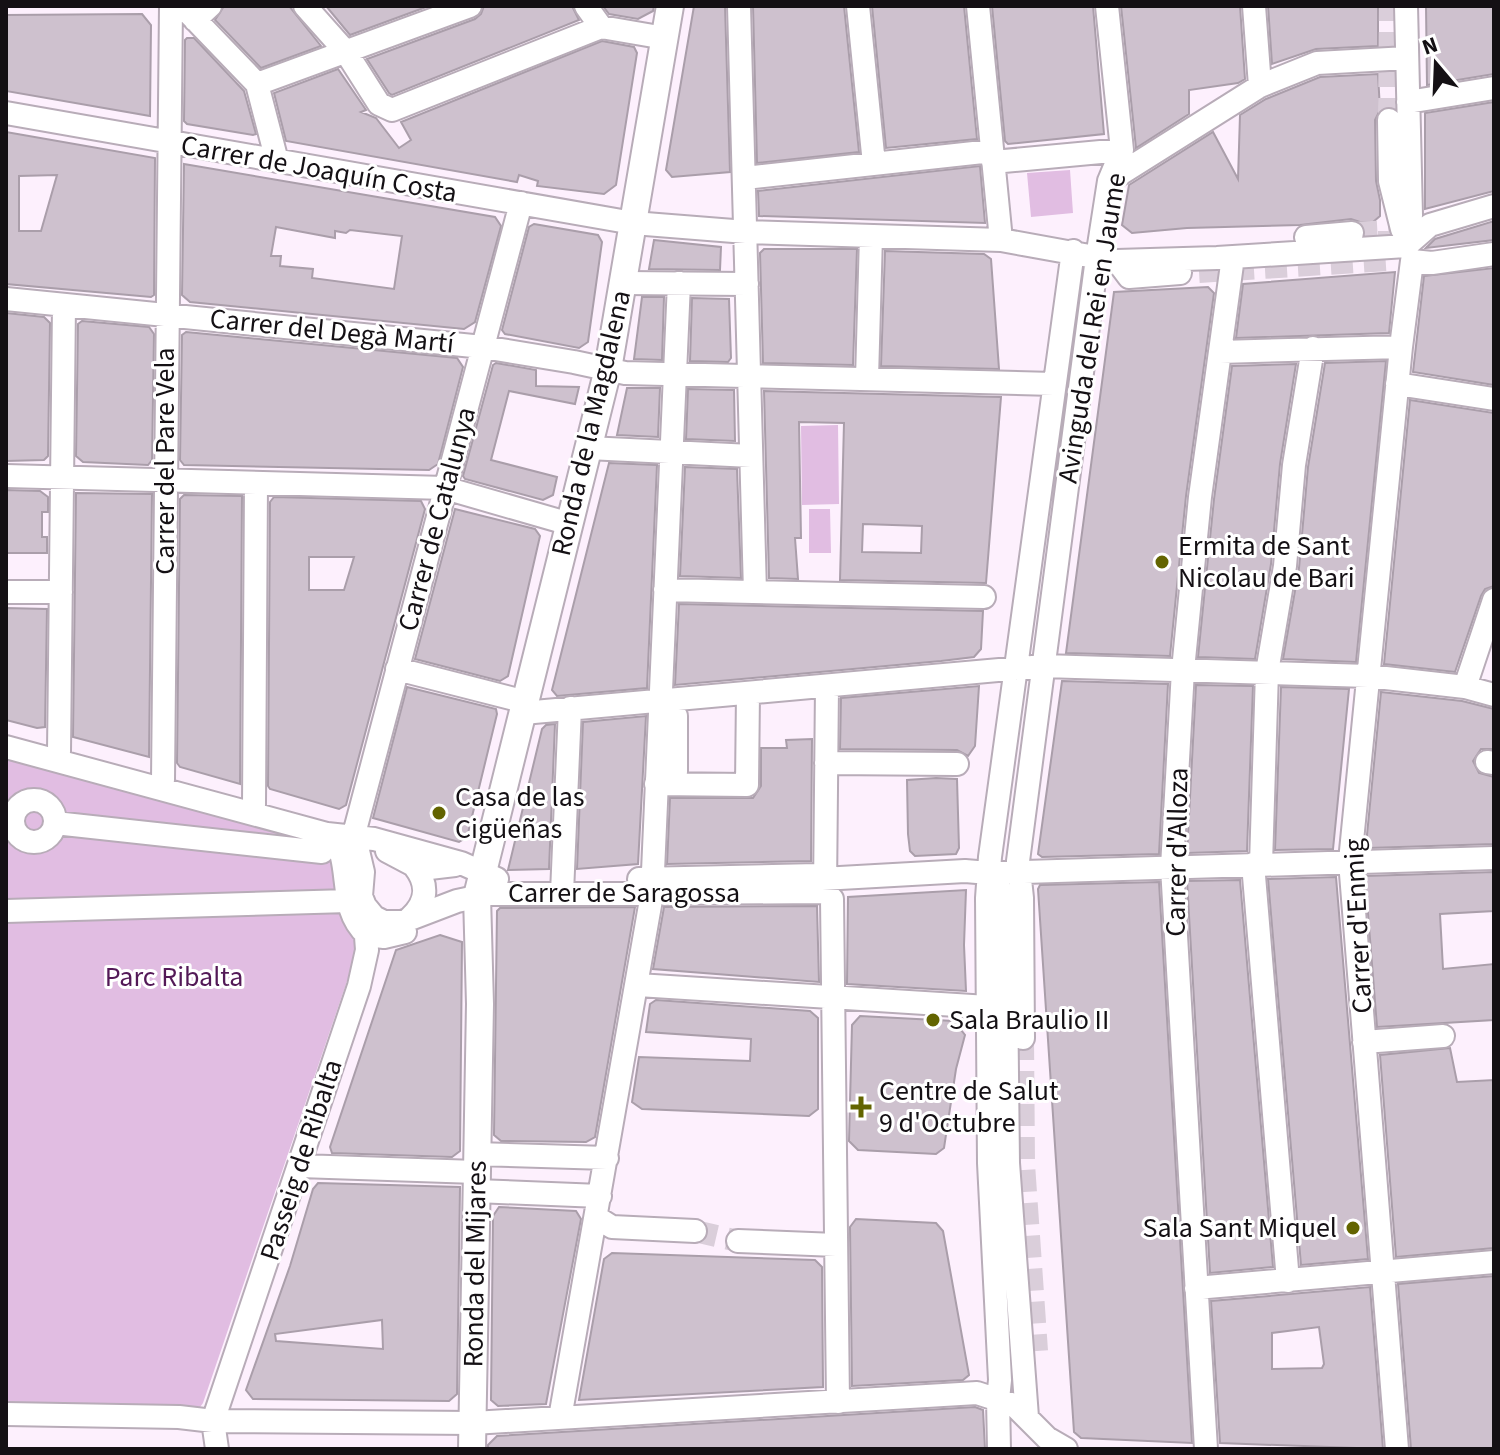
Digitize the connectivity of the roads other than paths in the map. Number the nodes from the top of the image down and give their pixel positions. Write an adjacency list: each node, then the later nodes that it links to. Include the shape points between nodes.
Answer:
1 (171, 6): 23 (street, Carrer del Pare Vela)
2 (305, 6): 15 (street)
3 (467, 6): 15 (street)
4 (586, 6): 13 (street)
5 (670, 6): 14 (main road, Ronda de la Magdalena)
6 (739, 6): 28 (street)
7 (858, 6): 27 (street)
8 (978, 6): 25 (street)
9 (1107, 6): 24 (street)
10 (1254, 6): 18 (street)
11 (1406, 6): 16 (street, Carrer d'Enmig)
12 (196, 11): 17 (street)
13 (601, 27): 14 (street); 15 (street, via 392,110 379,104)
14 (665, 38): 32 (main road, Ronda de la Magdalena)
15 (346, 52): 17 (street)
16 (1407, 58): 18 (street, via 1317,63); 20 (street, Carrer d'Enmig)
17 (257, 84): 26 (street)
18 (1260, 86): 29 (street)
19 (1494, 88): 20 (street)
20 (1408, 102): 38 (street, Carrer d'Enmig)
21 (6, 113): 23 (street, Carrer de Joaquín Costa)
22 (1389, 120): 38 (street, via 1390,181)
23 (168, 143): 26 (street, Carrer de Joaquín Costa); 50 (street, Carrer del Pare Vela)
24 (1122, 150): 25 (street, Avinguda del Rei en Jaume); 29 (street, Avinguda del Rei en Jaume)
25 (993, 156): 27 (street, Avinguda del Rei en Jaume); 36 (street)
26 (277, 161): 30 (street, Carrer de Joaquín Costa)
27 (874, 164): 28 (street, Avinguda del Rei en Jaume)
28 (745, 178): 33 (street)
29 (1109, 181): 42 (street, Avinguda del Rei en Jaume)
30 (521, 203): 32 (street, Carrer de Joaquín Costa); 51 (street, Carrer de Catalunya)
31 (1494, 206): 38 (street, via 1430,225)
32 (633, 223): 33 (street, Carrer de Joaquín Costa); 44 (main road, Ronda de la Magdalena)
33 (746, 232): 35 (street, Carrer de Joaquín Costa); 46 (street)
34 (1352, 233): 39 (street, via 1283,239)
35 (871, 236): 36 (street, Carrer de Joaquín Costa); 59 (street)
36 (1001, 240): 37 (street, Carrer de Joaquín Costa)
37 (1073, 251): 42 (street, Carrer de Joaquín Costa); 57 (street, Avinguda del Rei en Jaume, via 1065,298)
38 (1409, 253): 39 (street); 40 (street, via 1432,263); 52 (street, Carrer d'Enmig)
39 (1266, 254): 41 (street)
40 (1494, 254)
41 (1233, 257): 42 (street); 54 (street, Carrer d'Alloza)
42 (1107, 259): 43 (street, via 1129,277); 48 (street, Avinguda del Rei en Jaume)
43 (1199, 272)
44 (623, 283): 45 (street); 55 (main road, Ronda de la Magdalena)
45 (679, 283): 46 (street); 56 (street)
46 (747, 284): 58 (street)
47 (6, 299): 49 (street, Carrer del Degà Martí)
48 (1091, 304): 57 (street, via 1076,324); 77 (street, Avinguda del Rei en Jaume)
49 (64, 305): 50 (street, Carrer del Degà Martí); 66 (street)
50 (166, 315): 51 (street, Carrer del Degà Martí); 67 (street, Carrer del Pare Vela)
51 (483, 347): 55 (street, Carrer del Degà Martí); 69 (street, Carrer de Catalunya)
52 (1401, 347): 53 (street); 60 (street, Carrer d'Enmig)
53 (1313, 348): 54 (street); 81 (street)
54 (1220, 352): 80 (street, Carrer d'Alloza)
55 (608, 369): 56 (street, Carrer del Degà Martí); 62 (main road, Ronda de la Magdalena)
56 (675, 375): 58 (street, Carrer del Degà Martí); 63 (street)
57 (1063, 375): 59 (street, Carrer del Degà Martí, via 998,383); 79 (street, Avinguda del Rei en Jaume)
58 (749, 376): 59 (street, Carrer del Degà Martí); 64 (street)
59 (867, 379)
60 (1397, 384): 61 (street); 82 (street, Carrer d'Enmig)
61 (1494, 399)
62 (588, 448): 63 (street); 70 (main road, Ronda de la Magdalena)
63 (671, 452): 64 (street); 71 (street)
64 (751, 456): 74 (street)
65 (6, 476): 66 (street)
66 (61, 477): 67 (street); 73 (street)
67 (165, 480): 68 (street); 96 (street, Carrer del Pare Vela)
68 (256, 483): 69 (street); 100 (street)
69 (445, 488): 70 (street); 78 (street, Carrer de Catalunya)
70 (570, 524): 88 (main road, Ronda de la Magdalena)
71 (665, 590): 74 (street); 87 (street)
72 (6, 592): 73 (street)
73 (61, 592): 92 (street)
74 (755, 592): 75 (street)
75 (984, 597)
76 (1494, 600): 84 (street)
77 (1043, 666): 79 (street); 80 (street); 99 (street, Avinguda del Rei en Jaume)
78 (397, 669): 88 (street); 104 (street, Carrer de Catalunya)
79 (1017, 670): 83 (street); 97 (street, Avinguda del Rei en Jaume)
80 (1183, 670): 81 (street); 108 (street, Carrer d'Alloza)
81 (1267, 672): 82 (street); 107 (street)
82 (1368, 676): 84 (street); 106 (street, Carrer d'Enmig)
83 (827, 686): 85 (street); 94 (street)
84 (1465, 687): 86 (street)
85 (748, 693): 87 (street); 98 (street, via 747,785)
86 (1494, 695)
87 (668, 705): 89 (street); 93 (street); 98 (street)
88 (525, 707): 89 (street); 115 (main road, Ronda de la Magdalena, via 493,835)
89 (570, 708): 114 (street)
90 (6, 737): 92 (street)
91 (6, 747): 104 (street)
92 (59, 752): 96 (street)
93 (668, 757)
94 (826, 763): 95 (street); 113 (street)
95 (957, 764)
96 (163, 780): 100 (street)
97 (1001, 781): 99 (street, via 1013,763 1022,728); 101 (street, Avinguda del Rei en Jaume)
98 (656, 782): 112 (street)
99 (1028, 784): 103 (street, Avinguda del Rei en Jaume)
100 (254, 805): 104 (street)
101 (996, 816): 103 (street, via 1009,823); 111 (street, Avinguda del Rei en Jaume)
102 (9, 817): 104 (street, via 23,802 35,799 53,812 55,823)
103 (1023, 822): 110 (street, Avinguda del Rei en Jaume)
104 (344, 839): 109 (street, via 386,851); 115 (street, via 374,839); 116 (street, Passeig de Ribalta)
105 (1494, 858): 106 (street, Carrer de Saragossa)
106 (1350, 861): 107 (street, Carrer de Saragossa); 127 (street, Carrer d'Enmig)
107 (1257, 864): 108 (street, Carrer de Saragossa); 137 (street)
108 (1172, 867): 110 (street, Carrer de Saragossa); 138 (street, Carrer d'Alloza)
109 (414, 868): 115 (street); 115 (street, via 444,888); 116 (street, via 396,859 376,864); 118 (street, via 424,897)
110 (1020, 872): 111 (street, Carrer de Saragossa); 119 (street, Avinguda del Rei en Jaume)
111 (989, 873): 113 (street, Carrer de Saragossa); 119 (street, Avinguda del Rei en Jaume)
112 (652, 886): 113 (street, Carrer de Saragossa); 114 (street, Carrer de Saragossa); 122 (street)
113 (827, 886): 123 (street)
114 (562, 887): 115 (street, Carrer de Saragossa)
115 (468, 888): 118 (street); 120 (street, via 407,932); 121 (main road, Ronda de la Magdalena)
116 (357, 892): 117 (street); 118 (street, via 374,917 394,923); 120 (street, Passeig de Ribalta)
117 (6, 911)
118 (410, 918)
119 (1005, 930): 124 (street, Avinguda del Rei en Jaume); 126 (street); 143 (street, Avinguda del Rei en Jaume, via 1009,1169)
120 (367, 935): 129 (street, Passeig de Ribalta, via 359,986)
121 (479, 947): 130 (main road, Ronda del Mijares)
122 (638, 985): 123 (street); 128 (street)
123 (834, 998): 124 (street); 134 (street)
124 (988, 1007): 140 (street, Avinguda del Rei en Jaume)
125 (1443, 1036): 127 (street)
126 (1023, 1038)
127 (1364, 1042): 136 (street, Carrer d'Enmig)
128 (607, 1158): 130 (street); 131 (street)
129 (300, 1166): 130 (street); 145 (street, Passeig de Ribalta)
130 (476, 1172): 131 (street); 146 (main road, Ronda del Mijares)
131 (598, 1206): 132 (street, via 612,1227); 144 (street)
132 (695, 1231)
133 (738, 1241): 134 (street)
134 (836, 1245): 141 (street)
135 (1494, 1262): 136 (street)
136 (1383, 1272): 137 (street); 151 (street, Carrer d'Enmig)
137 (1288, 1281): 138 (street)
138 (1196, 1288): 150 (street, Carrer d'Alloza)
139 (1037, 1351): 147 (street)
140 (998, 1399): 141 (street, via 977,1393); 143 (street); 149 (street, Avinguda del Rei en Jaume)
141 (838, 1402): 144 (street)
142 (6, 1414): 145 (street)
143 (1027, 1417): 147 (street)
144 (560, 1418): 146 (street)
145 (213, 1421): 146 (street); 148 (street)
146 (473, 1436)
147 (1056, 1443)
148 (217, 1449)
149 (999, 1449)
150 (1206, 1449)
151 (1397, 1449)

